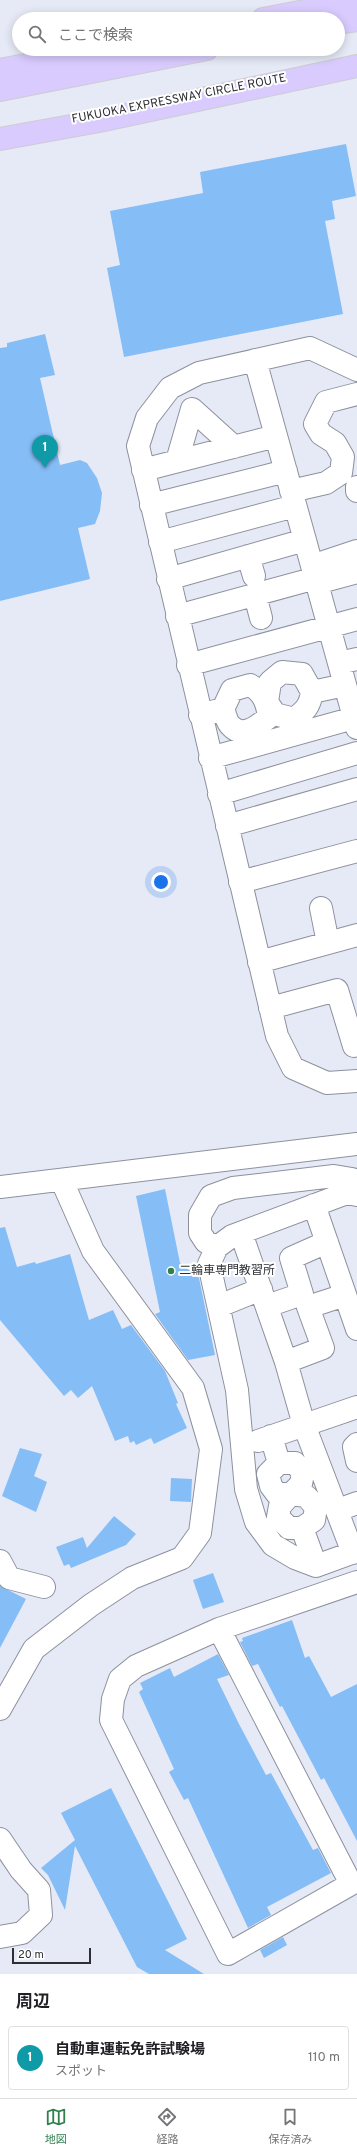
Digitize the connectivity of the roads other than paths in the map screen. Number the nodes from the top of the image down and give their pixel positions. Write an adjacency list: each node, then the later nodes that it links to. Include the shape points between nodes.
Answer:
1 (357, 1): 2 (highway)
2 (300, 12)
3 (357, 20): 4 (highway)
4 (345, 22)
5 (72, 56): 8 (highway)
6 (172, 56): 9 (highway)
7 (357, 65): 10 (highway, FUKUOKA EXPRESSWAY CIRCLE ROUTE); 11 (highway, via 99,121)
8 (0, 70)
9 (0, 90)
10 (0, 135)
11 (0, 139)
12 (255, 360): 13 (street, via 310,348); 15 (street); 18 (street, via 199,372 170,388 147,418 138,446)
13 (357, 370)
14 (357, 394): 20 (street, via 326,402 315,424 321,434 334,442 343,457 341,473 326,483)
15 (276, 436): 16 (street); 20 (street)
16 (234, 447): 17 (street); 17 (street, via 192,409)
17 (177, 461): 18 (street)
18 (143, 470): 22 (street)
19 (357, 487): 21 (street)
20 (291, 490): 22 (street); 23 (street); 24 (street)
21 (357, 491)
22 (151, 505): 24 (street)
23 (305, 540): 26 (street); 27 (street)
24 (160, 542): 28 (street)
25 (357, 568): 27 (street)
26 (252, 576): 27 (street); 28 (street); 29 (street); 30 (street)
27 (315, 576): 32 (street)
28 (168, 579): 29 (street)
29 (177, 616): 34 (street)
30 (261, 618)
31 (357, 619): 32 (street)
32 (329, 626): 33 (street); 34 (street)
33 (348, 661): 35 (street)
34 (188, 665): 39 (street)
35 (345, 685): 36 (street); 40 (street)
36 (312, 692): 37 (street, via 305,711 294,719 275,714); 37 (street, via 302,674 282,672 270,682)
37 (267, 702): 38 (street, via 258,689 250,684 232,690); 38 (street, via 269,717 255,729 241,732 230,726)
38 (223, 709): 39 (street)
39 (200, 715): 42 (street)
40 (356, 723): 42 (street)
41 (357, 753): 44 (street)
42 (210, 758): 44 (street)
43 (357, 789): 45 (street)
44 (219, 794): 45 (street)
45 (227, 826): 47 (street)
46 (357, 851): 47 (street)
47 (240, 882): 51 (street)
48 (321, 908): 50 (street)
49 (357, 935): 50 (street)
50 (328, 943): 51 (street)
51 (259, 962): 52 (street)
52 (270, 1008): 53 (street, via 338,990 354,1046); 54 (street, via 277,1036 293,1068 327,1084)
53 (357, 1045)
54 (357, 1081)
55 (357, 1144): 56 (street)
56 (62, 1181): 58 (street); 82 (street, via 93,1251 193,1388 211,1449 200,1533 182,1558 132,1578 91,1605 34,1649)
57 (357, 1185): 63 (street, via 352,1180 334,1176 233,1188 211,1196 200,1215 200,1233 206,1242)
58 (0, 1188)
59 (357, 1195): 60 (street, via 347,1193)
60 (314, 1205): 61 (street); 62 (street)
61 (242, 1233): 63 (street, via 232,1236); 65 (street)
62 (327, 1242): 64 (street); 65 (street, via 291,1258 302,1294)
63 (218, 1247): 66 (street, via 208,1264)
64 (345, 1295): 67 (street); 68 (street, via 308,1307 323,1348)
65 (264, 1298): 66 (street); 68 (street)
66 (219, 1306): 73 (street, via 237,1390)
67 (357, 1330)
68 (286, 1362): 70 (street)
69 (357, 1407): 70 (street)
70 (304, 1425): 71 (street); 75 (street)
71 (271, 1436): 73 (street); 78 (street, via 279,1463 295,1463 303,1473 301,1484 291,1494 306,1496 316,1507 314,1520 302,1528)
72 (357, 1444): 74 (street, via 354,1447)
73 (242, 1446): 78 (street, via 246,1489 256,1522 273,1545 295,1558)
74 (357, 1461)
75 (347, 1506): 76 (street)
76 (355, 1552): 78 (street)
77 (0, 1561): 80 (street, via 9,1578)
78 (316, 1566)
79 (357, 1582): 81 (street)
80 (44, 1587)
81 (219, 1629): 81 (street, via 136,1666 120,1679 113,1699 111,1720 228,1954 351,1884)
82 (0, 1709)
83 (0, 1839): 84 (street, via 21,1870 39,1890 41,1916 22,1933)
84 (0, 1937)

